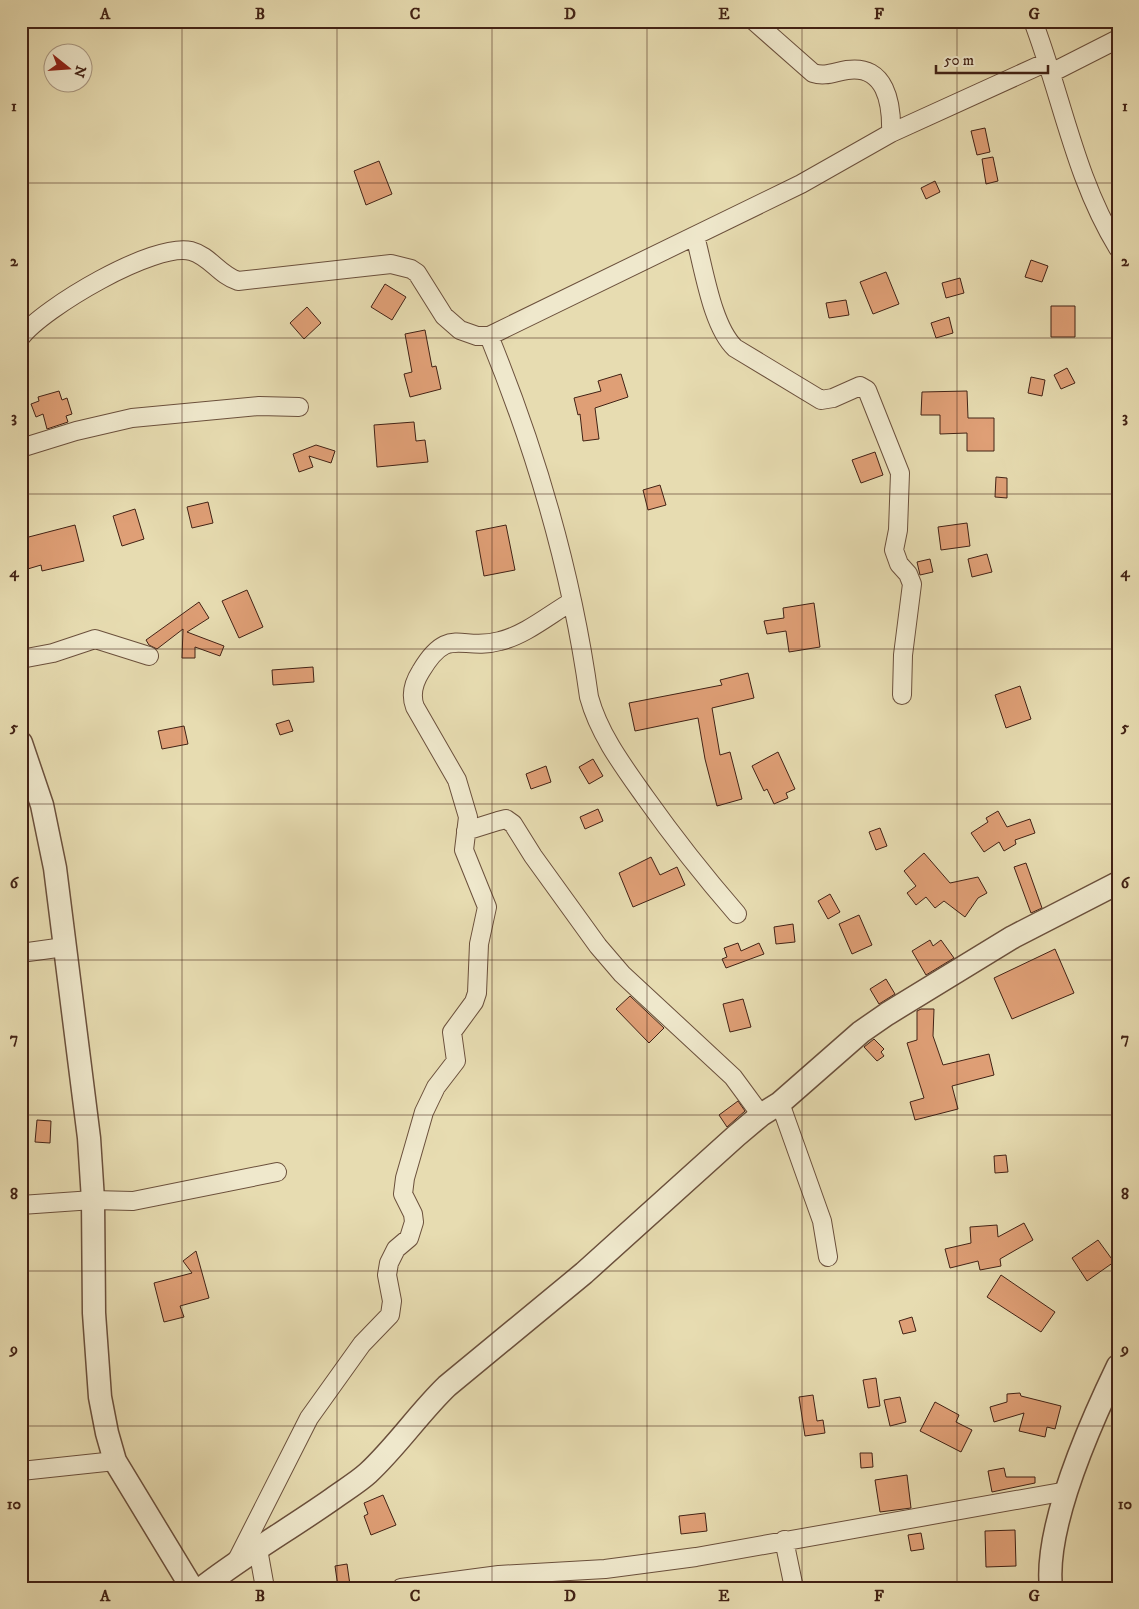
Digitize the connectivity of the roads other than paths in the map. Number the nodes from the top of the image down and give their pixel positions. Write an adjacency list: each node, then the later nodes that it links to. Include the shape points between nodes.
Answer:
1 (754, 21): 5 (street, via 812,73 825,76 866,70 875,76 889,97)
2 (1033, 21): 4 (street)
3 (1118, 39): 4 (street)
4 (1049, 68): 5 (street); 7 (street, via 1086,186)
5 (891, 133): 6 (street, via 801,184)
6 (695, 236): 8 (street); 15 (street, via 717,320 726,339 735,348 821,400 860,386 867,390 900,473 894,550 912,584 903,654)
7 (1118, 248)
8 (489, 336): 9 (street, via 468,334 452,324 417,273 401,266 391,264 238,281 220,272 203,256 182,250 112,273 47,313); 12 (street, via 518,407 557,536)
9 (21, 337)
10 (299, 407): 11 (street, via 259,406 132,418)
11 (21, 448)
12 (571, 602): 17 (street, via 501,641 443,645 432,654 418,676 412,700 457,780 468,817); 19 (street, via 591,705 606,738 692,863)
13 (149, 656): 14 (street, via 95,639 53,653)
14 (21, 659)
15 (902, 695)
16 (21, 743): 20 (street, via 46,824 55,868)
17 (466, 831): 23 (street, via 506,819 514,824 598,946 622,974 733,1077); 34 (street, via 464,850 488,907 479,944 477,993 468,1012 454,1027 452,1038 456,1061 436,1087 424,1112 405,1178 403,1194 414,1222 410,1238 396,1249 389,1263 390,1315 362,1344 309,1418)
18 (1118, 883): 22 (street, via 1013,937 887,1014 861,1032)
19 (737, 914)
20 (64, 947): 21 (street); 25 (street, via 89,1138)
21 (21, 953)
22 (780, 1104): 23 (street); 27 (street, via 822,1221)
23 (760, 1115): 33 (street, via 584,1273 447,1386 367,1474)
24 (278, 1172): 25 (street, via 133,1201)
25 (93, 1200): 26 (street); 29 (street, via 94,1313 100,1397)
26 (21, 1204)
27 (828, 1257)
28 (1118, 1366): 31 (street)
29 (114, 1461): 30 (street); 35 (street)
30 (21, 1471)
31 (1068, 1490): 32 (street); 40 (street, via 1056,1523 1050,1572)
32 (784, 1540): 38 (street, via 696,1557 605,1569 499,1575); 39 (street)
33 (258, 1549): 34 (street); 37 (street)
34 (236, 1562): 36 (street)
35 (192, 1588)
36 (202, 1588)
37 (265, 1588)
38 (401, 1588)
39 (794, 1588)
40 (1052, 1588)

